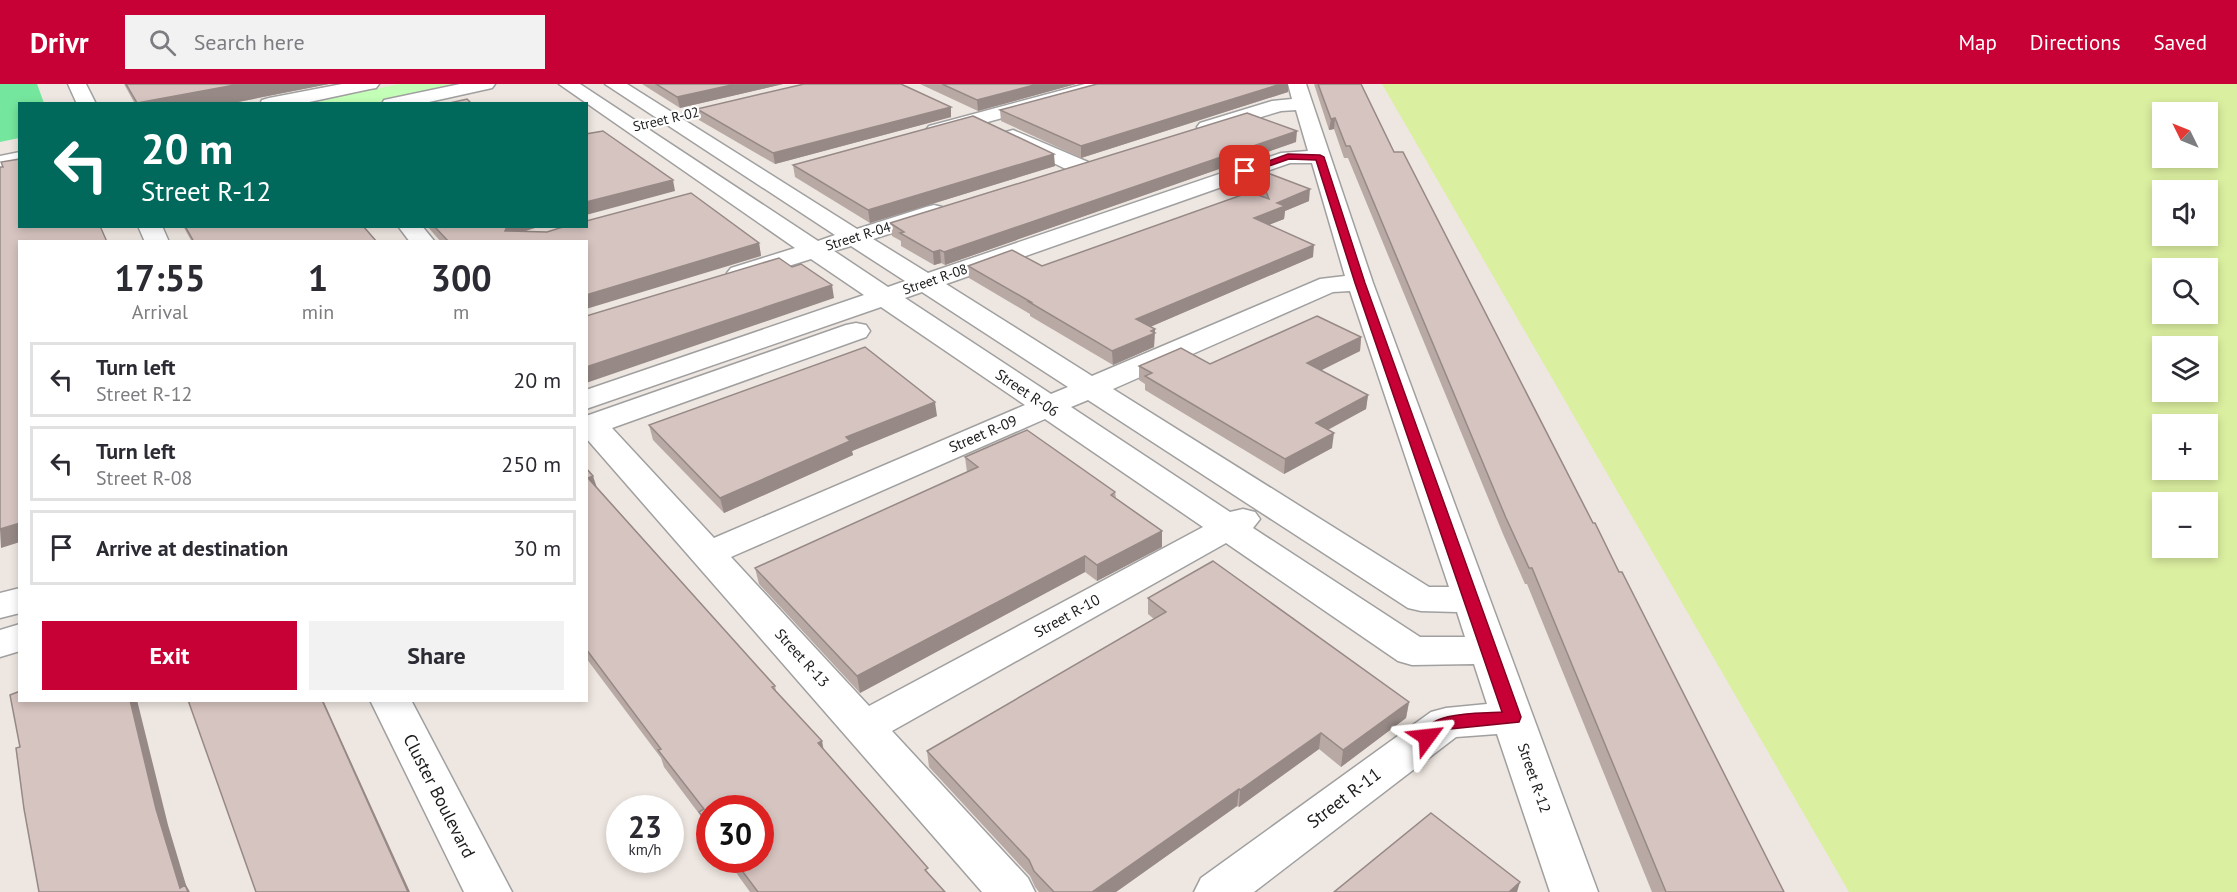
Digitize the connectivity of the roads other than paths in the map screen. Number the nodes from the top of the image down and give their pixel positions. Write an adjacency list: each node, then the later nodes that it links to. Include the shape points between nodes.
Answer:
1 (77, 84): 9 (street)
2 (264, 84): 10 (street)
3 (370, 84): 10 (street)
4 (486, 84): 11 (street)
5 (614, 84): 13 (street)
6 (1106, 84): 14 (street)
7 (573, 87): 15 (street, Street R-06)
8 (1299, 94): 16 (street, via 1279,105); 20 (street, Street R-12)
9 (86, 102)
10 (275, 102)
11 (400, 102)
12 (954, 109): 14 (street)
13 (679, 116): 15 (street, Street R-02); 28 (street, via 772,174)
14 (976, 119): 17 (street); 24 (street)
15 (621, 130): 30 (street, Street R-06, via 711,191)
16 (1190, 132)
17 (919, 134)
18 (18, 147): 19 (street)
19 (0, 150)
20 (1320, 157): 32 (street, Street R-12); 33 (street, Street R-08, via 1288,157)
21 (18, 158): 23 (street)
22 (1102, 160): 24 (street)
23 (0, 162)
24 (1080, 167): 25 (street)
25 (1046, 177)
26 (956, 206): 28 (street, Street R-04)
27 (411, 228): 29 (street)
28 (854, 237): 30 (street, Street R-04); 33 (street)
29 (421, 240)
30 (814, 250): 31 (street, Street R-04); 34 (street, Street R-06)
31 (723, 278)
32 (1360, 283): 35 (street, Street R-09, via 1329,284); 41 (street, Street R-12)
33 (937, 290): 34 (street, Street R-08); 35 (street)
34 (895, 305): 36 (street, Street R-06); 37 (street, Street R-08)
35 (1090, 388): 36 (street, Street R-09); 38 (street)
36 (1048, 406): 39 (street, Street R-06); 40 (street, Street R-09)
37 (588, 417): 40 (street, Street R-13)
38 (1271, 504): 39 (street, Street R-10); 41 (street, via 1421,599)
39 (1228, 527): 46 (street, Street R-06, via 1412,651); 49 (street, Street R-10)
40 (708, 554): 49 (street, Street R-13)
41 (1472, 600): 46 (street, Street R-12)
42 (18, 601): 43 (street)
43 (0, 606)
44 (18, 638): 45 (street)
45 (0, 644)
46 (1489, 651): 48 (street, Street R-12)
47 (391, 702): 50 (street, Cluster Boulevard)
48 (1513, 717): 52 (street, Street R-11, via 1446,723); 53 (street, Street R-12)
49 (864, 727): 51 (street, Street R-13)
50 (488, 892)
51 (1011, 892)
52 (1218, 892)
53 (1574, 892)

